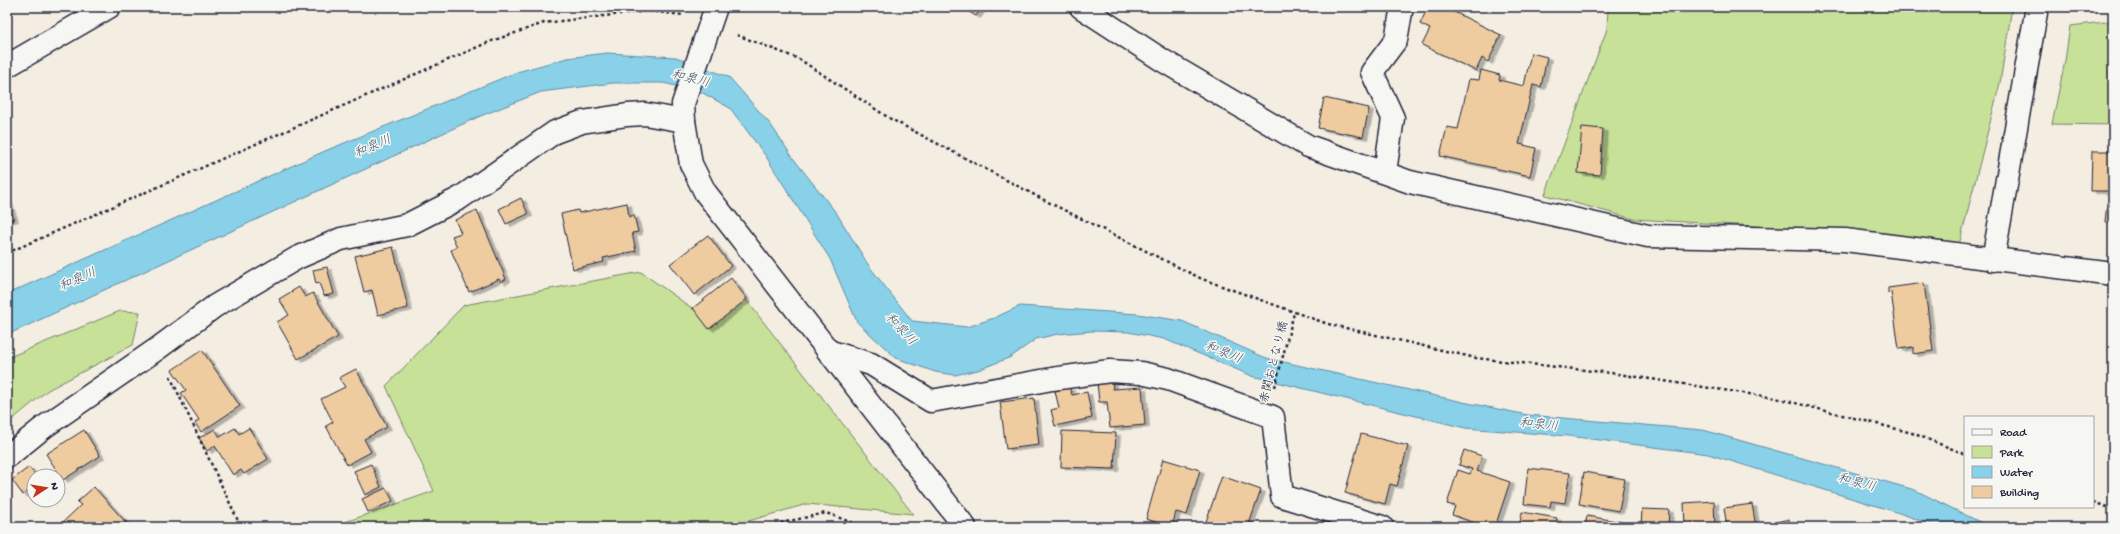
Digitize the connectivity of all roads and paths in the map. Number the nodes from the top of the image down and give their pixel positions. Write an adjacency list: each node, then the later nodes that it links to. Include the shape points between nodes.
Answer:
1 (109, 7): 6 (street)
2 (1081, 7): 8 (street, via 1162,60 1308,146)
3 (1402, 7): 8 (street, via 1396,40 1372,72 1393,118)
4 (2037, 7): 10 (street)
5 (710, 23): 7 (street); 9 (path, via 684,15 647,11 544,23 489,42); 12 (path, via 799,59 889,118 1202,279)
6 (7, 66)
7 (684, 112): 13 (street, via 627,115 582,122 555,132 460,198 407,225 341,239 297,258 215,306); 14 (street, via 691,164 705,192)
8 (1385, 172): 10 (street, via 1410,182 1648,236 1845,240)
9 (7, 253)
10 (1992, 260): 11 (street)
11 (2113, 274)
12 (1294, 314): 15 (path, 赤関おとなり橋); 16 (path, via 1476,358 1611,373 1776,398 1912,433)
13 (157, 349): 17 (street, via 44,427); 20 (path)
14 (828, 351): 23 (street); 24 (street, via 871,364 931,401 1110,371 1141,373 1168,379 1274,417 1282,496)
15 (1275, 390)
16 (1964, 454)
17 (7, 457)
18 (2094, 502): 19 (path)
19 (2113, 509)
20 (241, 527)
21 (763, 527): 22 (path, via 826,513)
22 (865, 527)
23 (965, 527)
24 (1382, 527)

